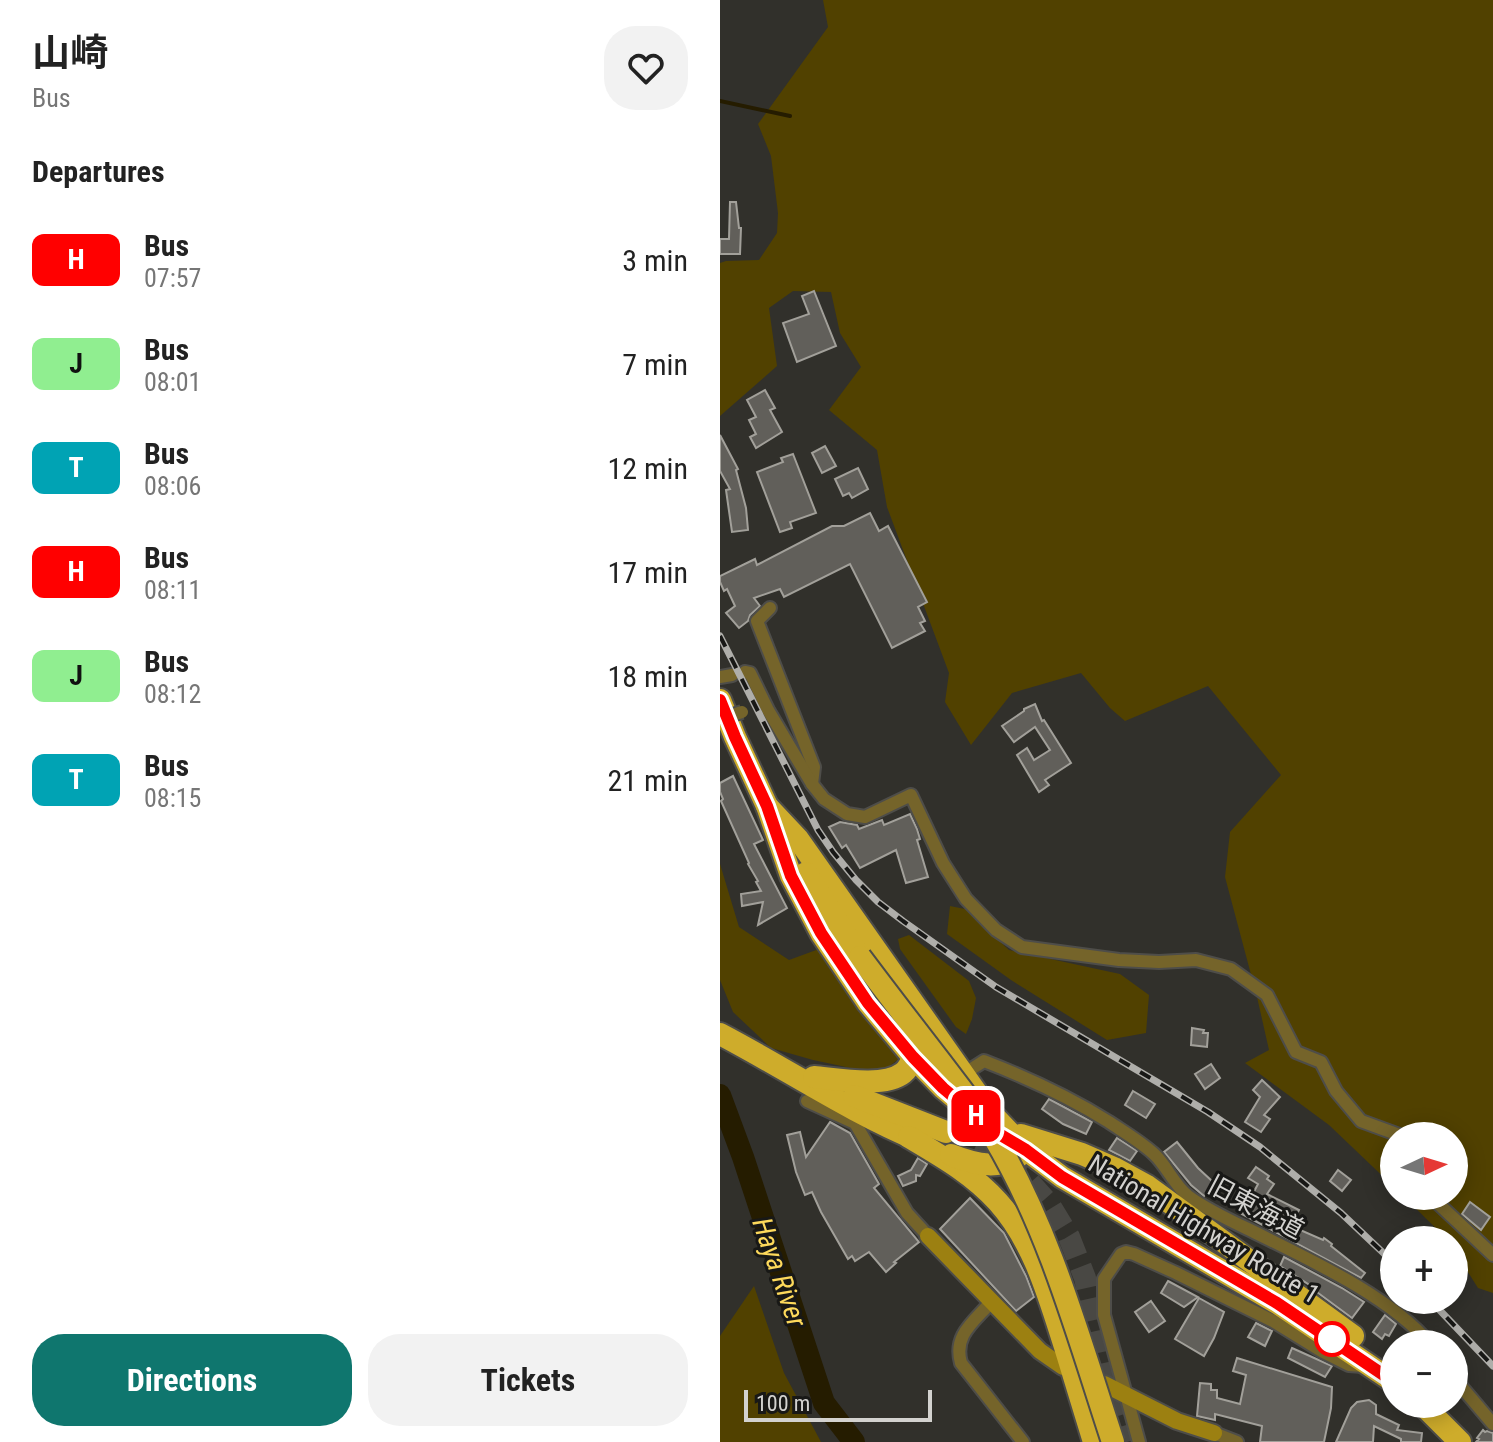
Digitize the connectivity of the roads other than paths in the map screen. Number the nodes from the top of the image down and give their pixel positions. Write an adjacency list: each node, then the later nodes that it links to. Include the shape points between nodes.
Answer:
1 (770, 608): 6 (street, via 757,621 814,767)
2 (732, 675): 6 (street, via 750,673)
3 (720, 700): 7 (highway, National Highway Route 1)
4 (742, 712): 5 (street, bridge)
5 (720, 719)
6 (812, 784): 16 (street, via 847,814 865,817 911,795 966,899 996,930 1022,947 1119,960 1196,960 1231,969 1267,995 1296,1052 1321,1062 1361,1121)
7 (767, 806): 9 (highway, National Highway Route 1, via 791,876 821,933); 11 (highway, National Highway Route 1, via 798,839); 36 (highway, bridge, via 860,957 994,1136 1064,1290)
8 (720, 1034): 10 (highway)
9 (913, 1057): 12 (highway, via 892,1079); 13 (highway, National Highway Route 1)
10 (765, 1058): 12 (highway); 17 (highway)
11 (964, 1074): 13 (street, 旧東海道); 18 (highway, National Highway Route 1, via 990,1112); 23 (street, 旧東海道, via 984,1061 1076,1101 1155,1155 1186,1195 1363,1290)
12 (814, 1077): 15 (highway, via 869,1101)
13 (943, 1088): 18 (highway, National Highway Route 1, via 994,1131)
14 (807, 1101): 20 (street, via 855,1123 907,1213)
15 (948, 1124)
16 (1380, 1128)
17 (909, 1137): 18 (highway, via 978,1164 997,1165 1011,1161); 35 (highway, via 977,1182 1020,1232 1057,1322)
18 (1024, 1142): 24 (highway, via 1082,1154 1147,1186 1359,1341); 26 (highway, National Highway Route 1, via 1062,1177)
19 (1445, 1210): 21 (street)
20 (928, 1236): 22 (street)
21 (1493, 1255)
22 (991, 1302): 25 (street); 34 (street, via 961,1336 958,1352 961,1363)
23 (1417, 1330)
24 (1380, 1366)
25 (1063, 1367)
26 (1380, 1368)
27 (1380, 1370): 29 (street, via 1349,1365 1273,1321 1126,1252 1104,1279 1104,1315)
28 (1104, 1384): 29 (street)
29 (1126, 1395): 33 (street); 37 (street)
30 (1468, 1395): 32 (street)
31 (1436, 1418): 39 (highway)
32 (1493, 1424)
33 (1214, 1433): 38 (street)
34 (1023, 1442)
35 (1094, 1442)
36 (1113, 1442)
37 (1139, 1442)
38 (1237, 1442)
39 (1460, 1442)

